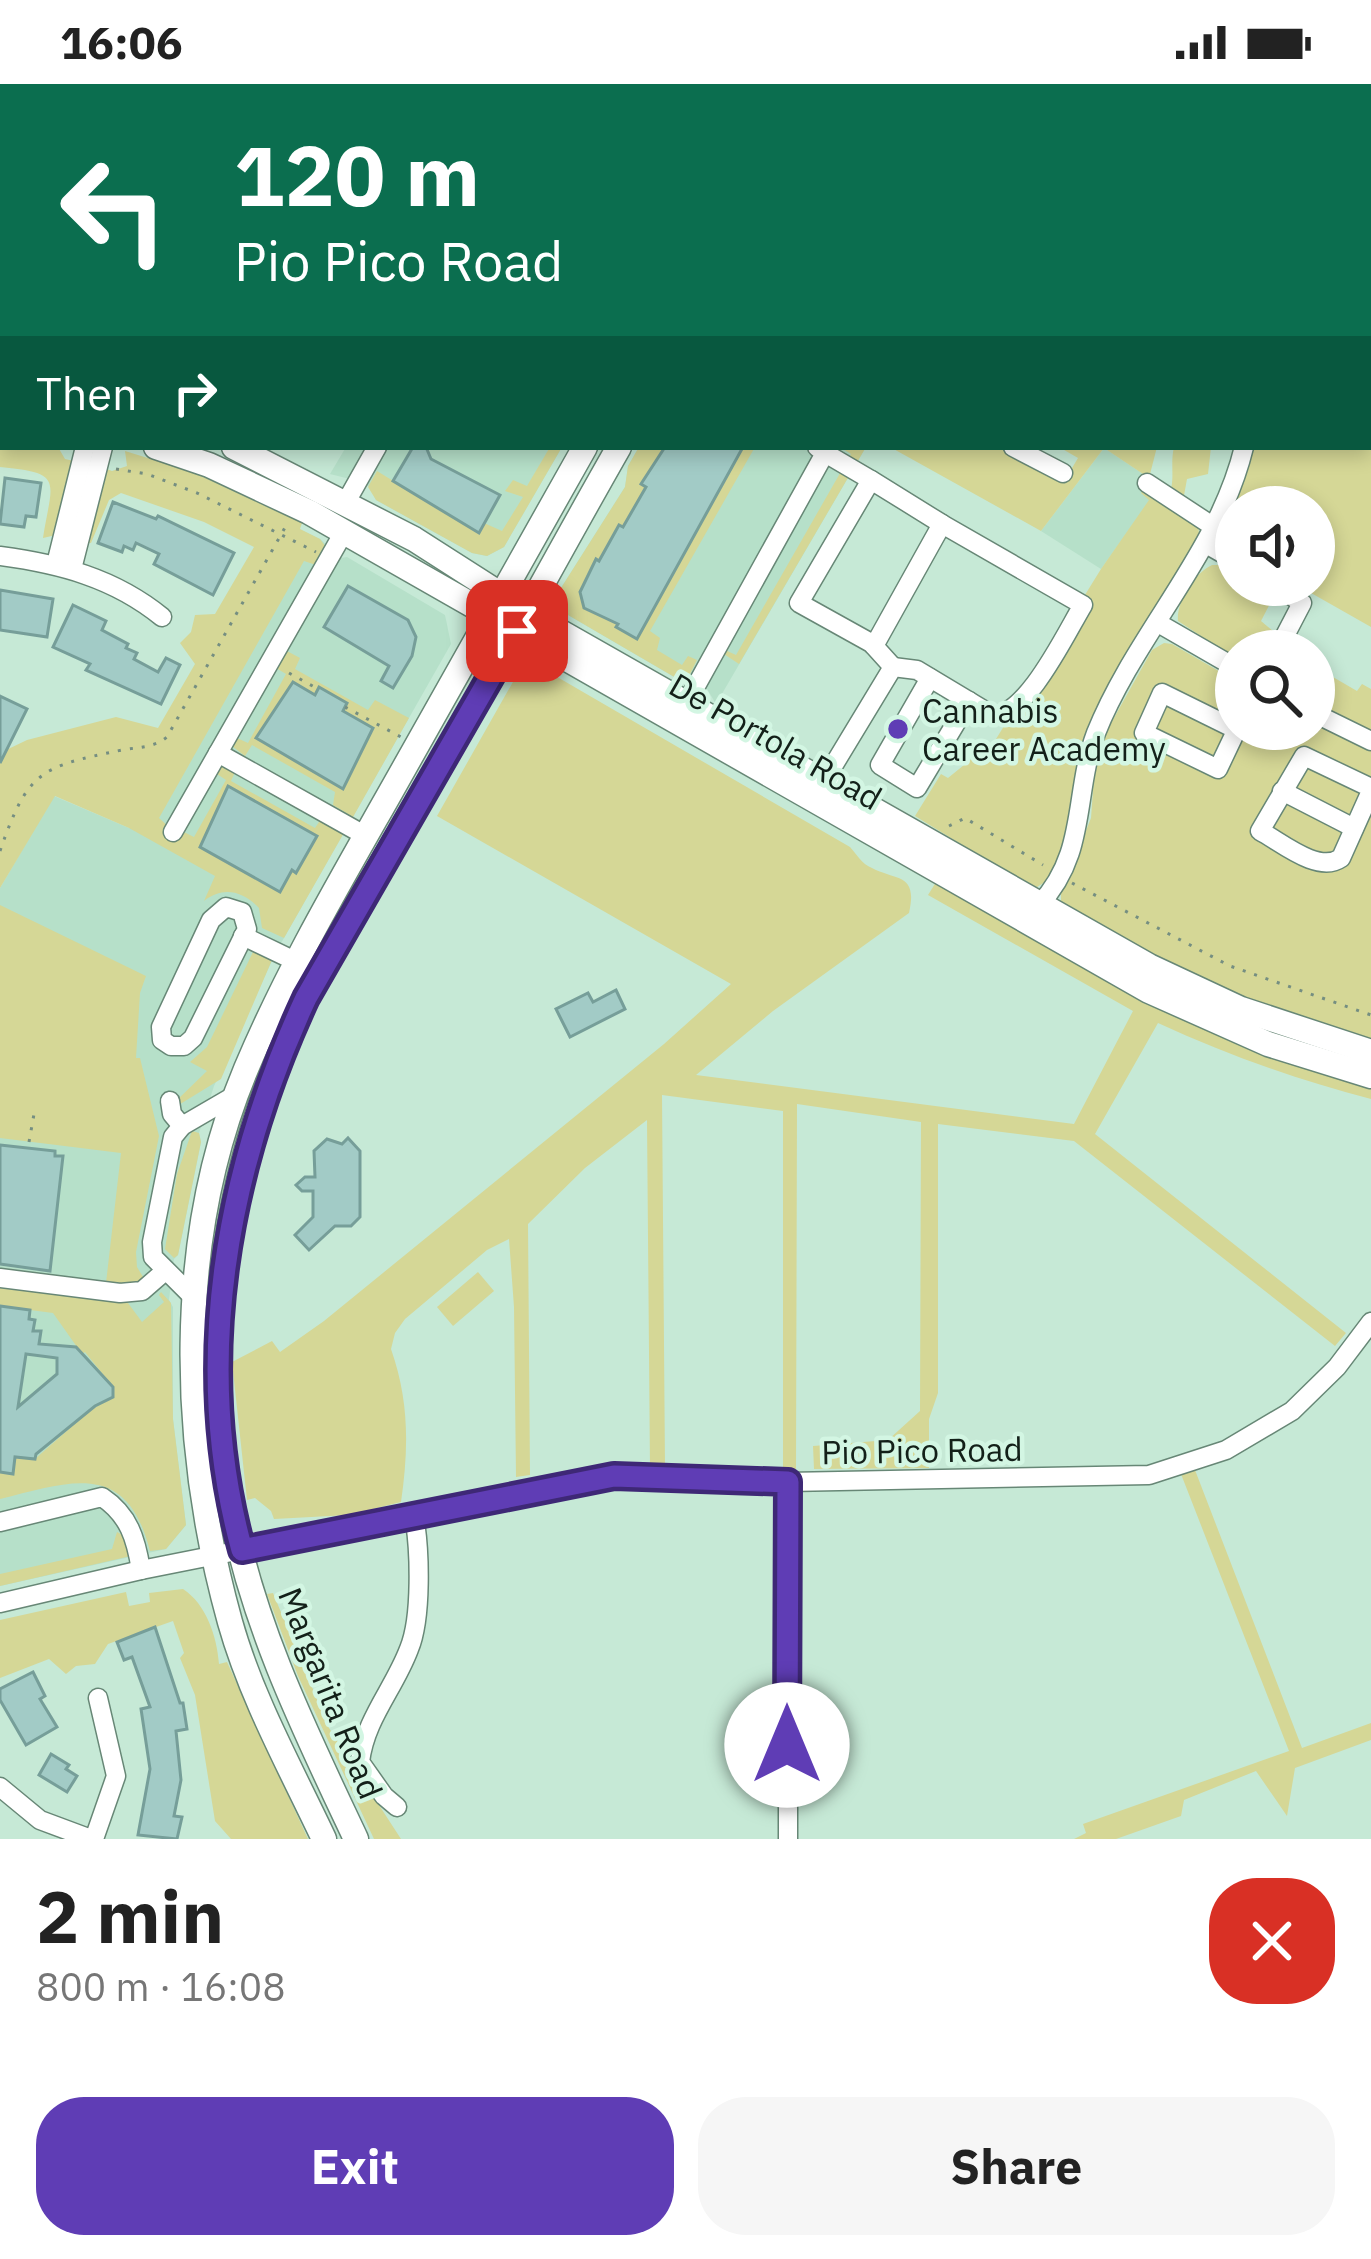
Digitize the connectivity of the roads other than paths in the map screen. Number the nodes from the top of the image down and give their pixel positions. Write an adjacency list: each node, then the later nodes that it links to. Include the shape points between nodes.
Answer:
1 (84, 450): 20 (street)
2 (102, 450): 20 (street)
3 (164, 450): 16 (main road, De Portola Road)
4 (247, 450): 14 (main road, De Portola Road)
5 (375, 450): 14 (street)
6 (583, 450): 21 (main road, Margarita Road)
7 (617, 450): 23 (main road, Margarita Road)
8 (821, 450): 12 (street); 30 (street)
9 (1019, 450): 11 (street)
10 (1243, 450): 17 (street)
11 (1063, 473)
12 (871, 480): 15 (street); 25 (street, via 799,603)
13 (1147, 483): 17 (street)
14 (346, 502): 21 (main road, De Portola Road)
15 (942, 524): 25 (street); 29 (street, via 1084,605 1021,704 1002,716)
16 (344, 532): 21 (main road, De Portola Road); 34 (street)
17 (1210, 535): 18 (street); 24 (street)
18 (1215, 540)
19 (0, 556): 20 (street)
20 (64, 566): 22 (street)
21 (496, 604): 23 (main road, De Portola Road); 41 (main road, Margarita Road)
22 (162, 616)
23 (522, 621): 30 (main road, De Portola Road); 40 (main road, De Portola Road); 46 (main road, Margarita Road)
24 (1158, 623): 26 (street); 42 (street, via 1099,726 1081,821)
25 (874, 646): 27 (street)
26 (1215, 656)
27 (893, 667): 28 (street); 35 (street)
28 (930, 677): 29 (street); 29 (street, via 880,765 917,788)
29 (969, 701)
30 (686, 704): 35 (main road, De Portola Road)
31 (1335, 723): 33 (street)
32 (1237, 729): 32 (street, via 1162,693 1144,733 1218,769)
33 (1371, 741)
34 (218, 753): 39 (street); 41 (street)
35 (824, 781): 42 (main road, De Portola Road)
36 (1371, 790): 37 (street, via 1304,756); 38 (street)
37 (1282, 791): 38 (street); 38 (street, via 1260,831 1319,863 1341,858)
38 (1354, 828)
39 (173, 832)
40 (869, 832): 42 (main road, via 904,843 1019,909); 47 (main road, De Portola Road, via 1149,991 1268,1044)
41 (366, 836): 44 (main road, Margarita Road)
42 (1039, 905): 45 (main road, De Portola Road, via 1186,986)
43 (243, 936): 43 (street, via 242,912 226,907 214,914 160,1027 169,1055 193,1038); 44 (street)
44 (295, 962): 46 (main road, via 301,982 280,1024); 48 (main road, Margarita Road)
45 (1371, 1052)
46 (278, 1059): 58 (main road, Margarita Road, via 244,1163 222,1277 220,1411)
47 (1371, 1076)
48 (237, 1094): 50 (street); 53 (main road, Margarita Road, via 204,1218)
49 (170, 1101): 50 (street)
50 (182, 1126): 51 (street, via 152,1242)
51 (165, 1271): 52 (street, via 142,1291 120,1293); 53 (street)
52 (0, 1278)
53 (196, 1299): 59 (main road, Margarita Road, via 193,1406)
54 (1371, 1322): 55 (street, Pio Pico Road, via 1292,1411 1226,1450 1149,1475)
55 (788, 1482): 56 (street, Pio Pico Road, via 614,1476); 68 (street)
56 (414, 1516): 58 (street, Pio Pico Road); 64 (street, via 420,1552 411,1645 363,1736 360,1762)
57 (0, 1522): 60 (street, via 102,1497 130,1525)
58 (242, 1550): 59 (street, Pio Pico Road); 67 (main road, Margarita Road, via 278,1668)
59 (215, 1556): 60 (street, Pio Pico Road); 66 (main road, Margarita Road, via 262,1707)
60 (141, 1570): 61 (street, Pio Pico Road)
61 (0, 1603)
62 (98, 1698): 65 (street, via 116,1776)
63 (0, 1787): 65 (street, via 40,1820)
64 (397, 1807)
65 (92, 1839)
66 (324, 1839)
67 (356, 1839)
68 (788, 1839)

